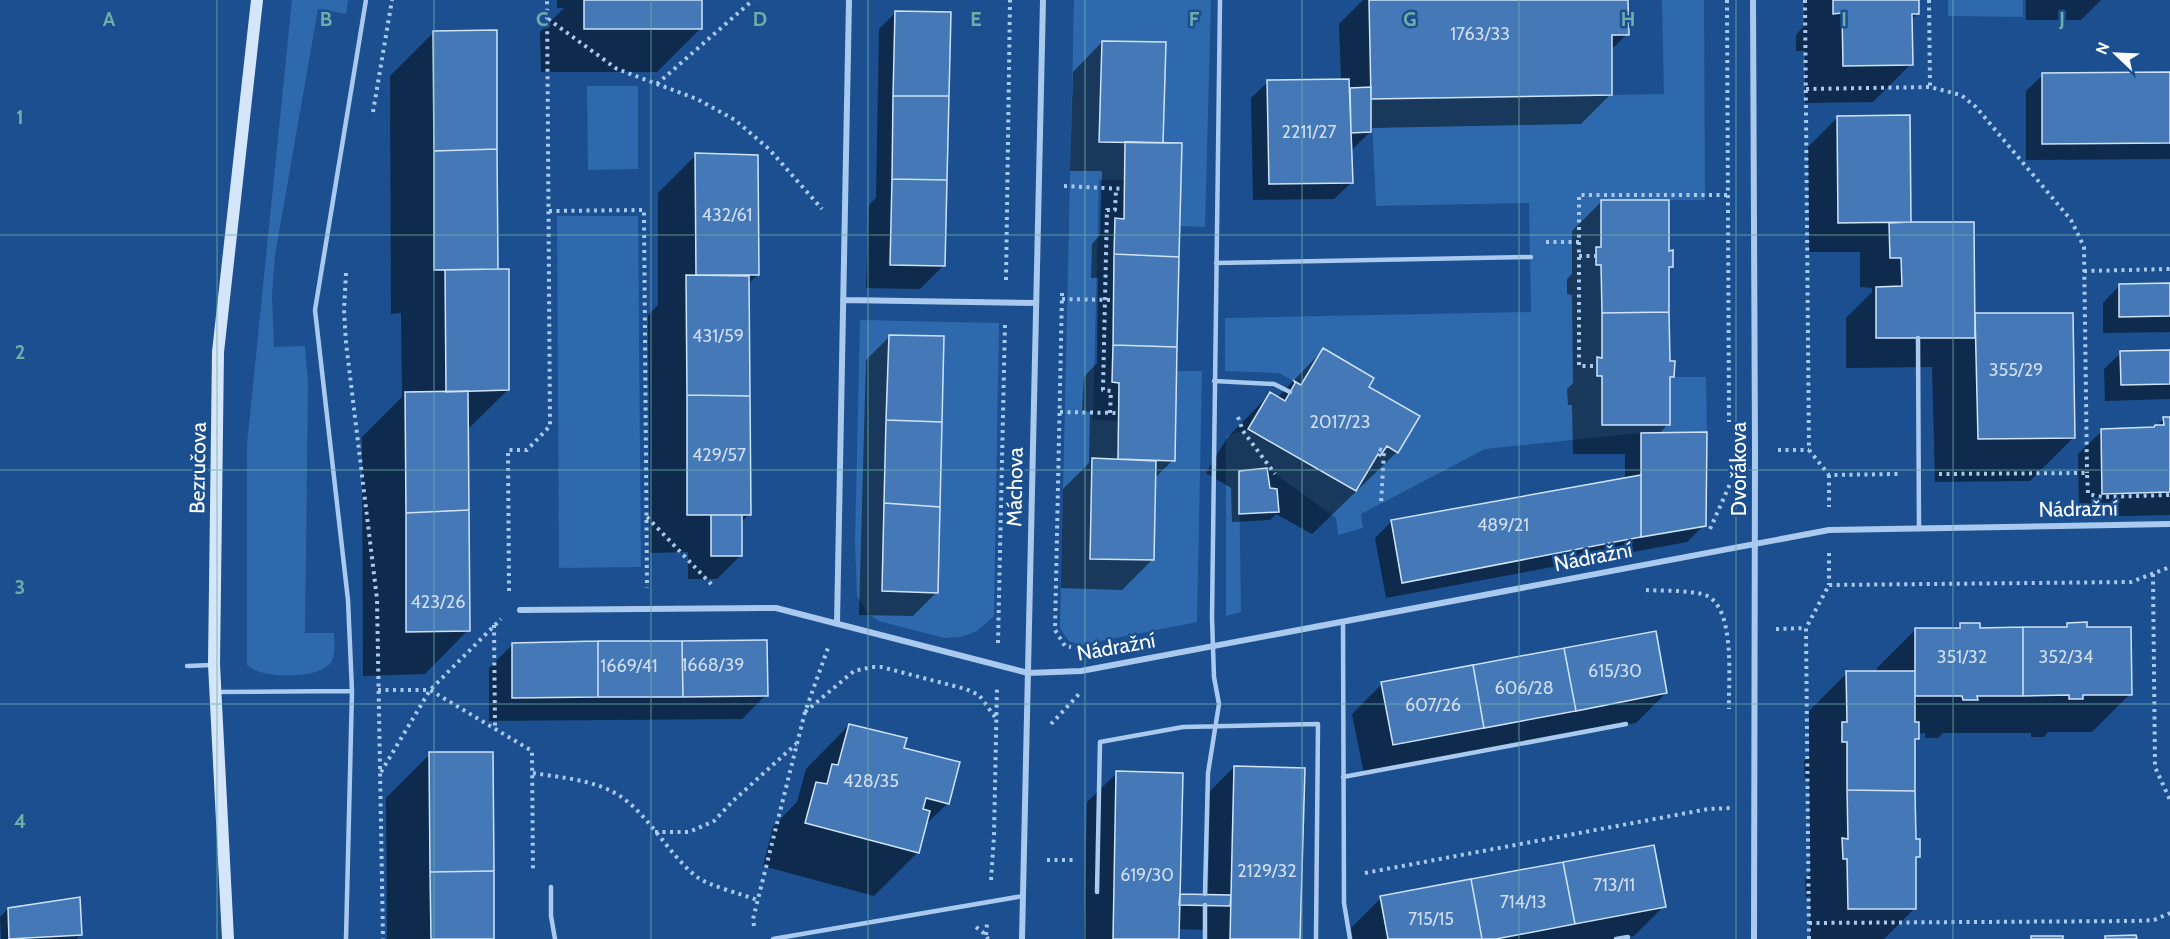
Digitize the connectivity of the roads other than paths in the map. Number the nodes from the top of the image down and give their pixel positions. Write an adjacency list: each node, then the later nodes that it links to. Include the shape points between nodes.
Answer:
1 (257, 0): 21 (street, Bezručova, via 218,352)
2 (366, 0): 24 (lane, via 315,310 348,600)
3 (849, 0): 9 (street)
4 (1043, 0): 10 (street, Máchova)
5 (1220, 0): 8 (lane)
6 (1753, 0): 16 (street, Dvořákova)
7 (1531, 257): 8 (lane)
8 (1216, 263): 12 (lane)
9 (843, 300): 10 (street); 19 (street)
10 (1036, 303): 23 (street, Máchova)
11 (1918, 338): 15 (lane)
12 (1215, 381): 13 (lane, via 1274,384); 20 (lane)
13 (1290, 392)
14 (2170, 524): 15 (street, Nádražní)
15 (1919, 529): 16 (street, Nádražní, via 1829,530)
16 (1755, 544): 18 (street, Nádražní); 44 (street, Dvořákova)
17 (520, 610): 19 (street, via 776,608)
18 (1343, 622): 20 (street, Nádražní); 28 (lane)
19 (837, 623): 23 (street)
20 (1213, 646): 23 (street, Nádražní, via 1081,671); 27 (lane, via 1219,704)
21 (214, 664): 22 (lane); 25 (street, Bezručova)
22 (187, 666)
23 (1028, 673): 32 (street, Máchova)
24 (351, 691): 25 (lane); 36 (lane)
25 (216, 692): 35 (street, Bezručova)
26 (1626, 724): 28 (lane)
27 (1216, 726): 30 (lane, via 1183,727 1100,742); 31 (lane, via 1208,773); 41 (lane, via 1318,724)
28 (1343, 777): 42 (lane, via 1344,903)
29 (550, 887): 37 (lane)
30 (1097, 892)
31 (1205, 894)
32 (1023, 896): 38 (lane); 39 (street, Máchova)
33 (1205, 905): 40 (lane)
34 (1628, 937): 43 (lane)
35 (228, 939)
36 (346, 939)
37 (555, 939)
38 (773, 939)
39 (1022, 939)
40 (1205, 939)
41 (1316, 939)
42 (1350, 939)
43 (1616, 939)
44 (1754, 939)

